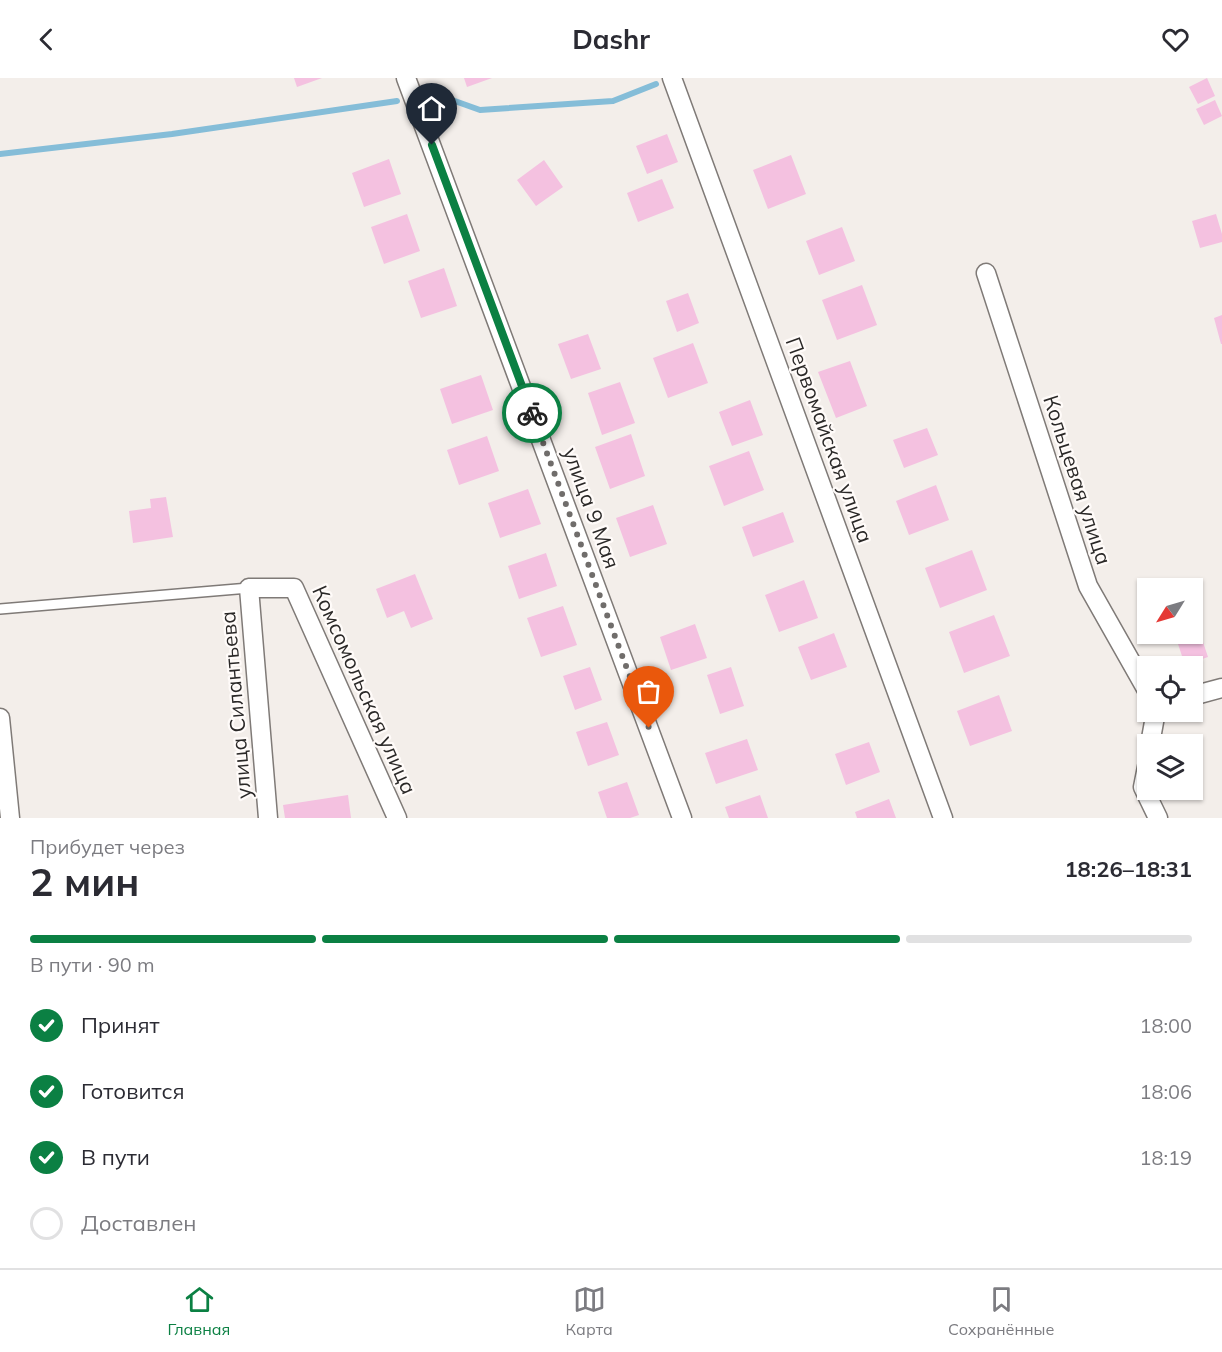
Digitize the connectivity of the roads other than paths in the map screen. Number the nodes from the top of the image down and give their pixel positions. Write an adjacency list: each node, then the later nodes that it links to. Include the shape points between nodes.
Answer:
1 (406, 78): 14 (street, улица 9 Мая)
2 (672, 78): 15 (street, Первомайская улица)
3 (986, 273): 6 (street, Кольцевая улица, via 1088,586)
4 (249, 588): 5 (lane); 12 (street, улица Силантьева); 13 (street, Комсомольская улица, via 294,588)
5 (0, 609)
6 (1137, 673)
7 (1222, 688): 8 (street)
8 (1203, 693)
9 (0, 718): 11 (street)
10 (1149, 800): 16 (street)
11 (10, 818)
12 (268, 818)
13 (397, 818)
14 (682, 818)
15 (943, 818)
16 (1158, 818)

